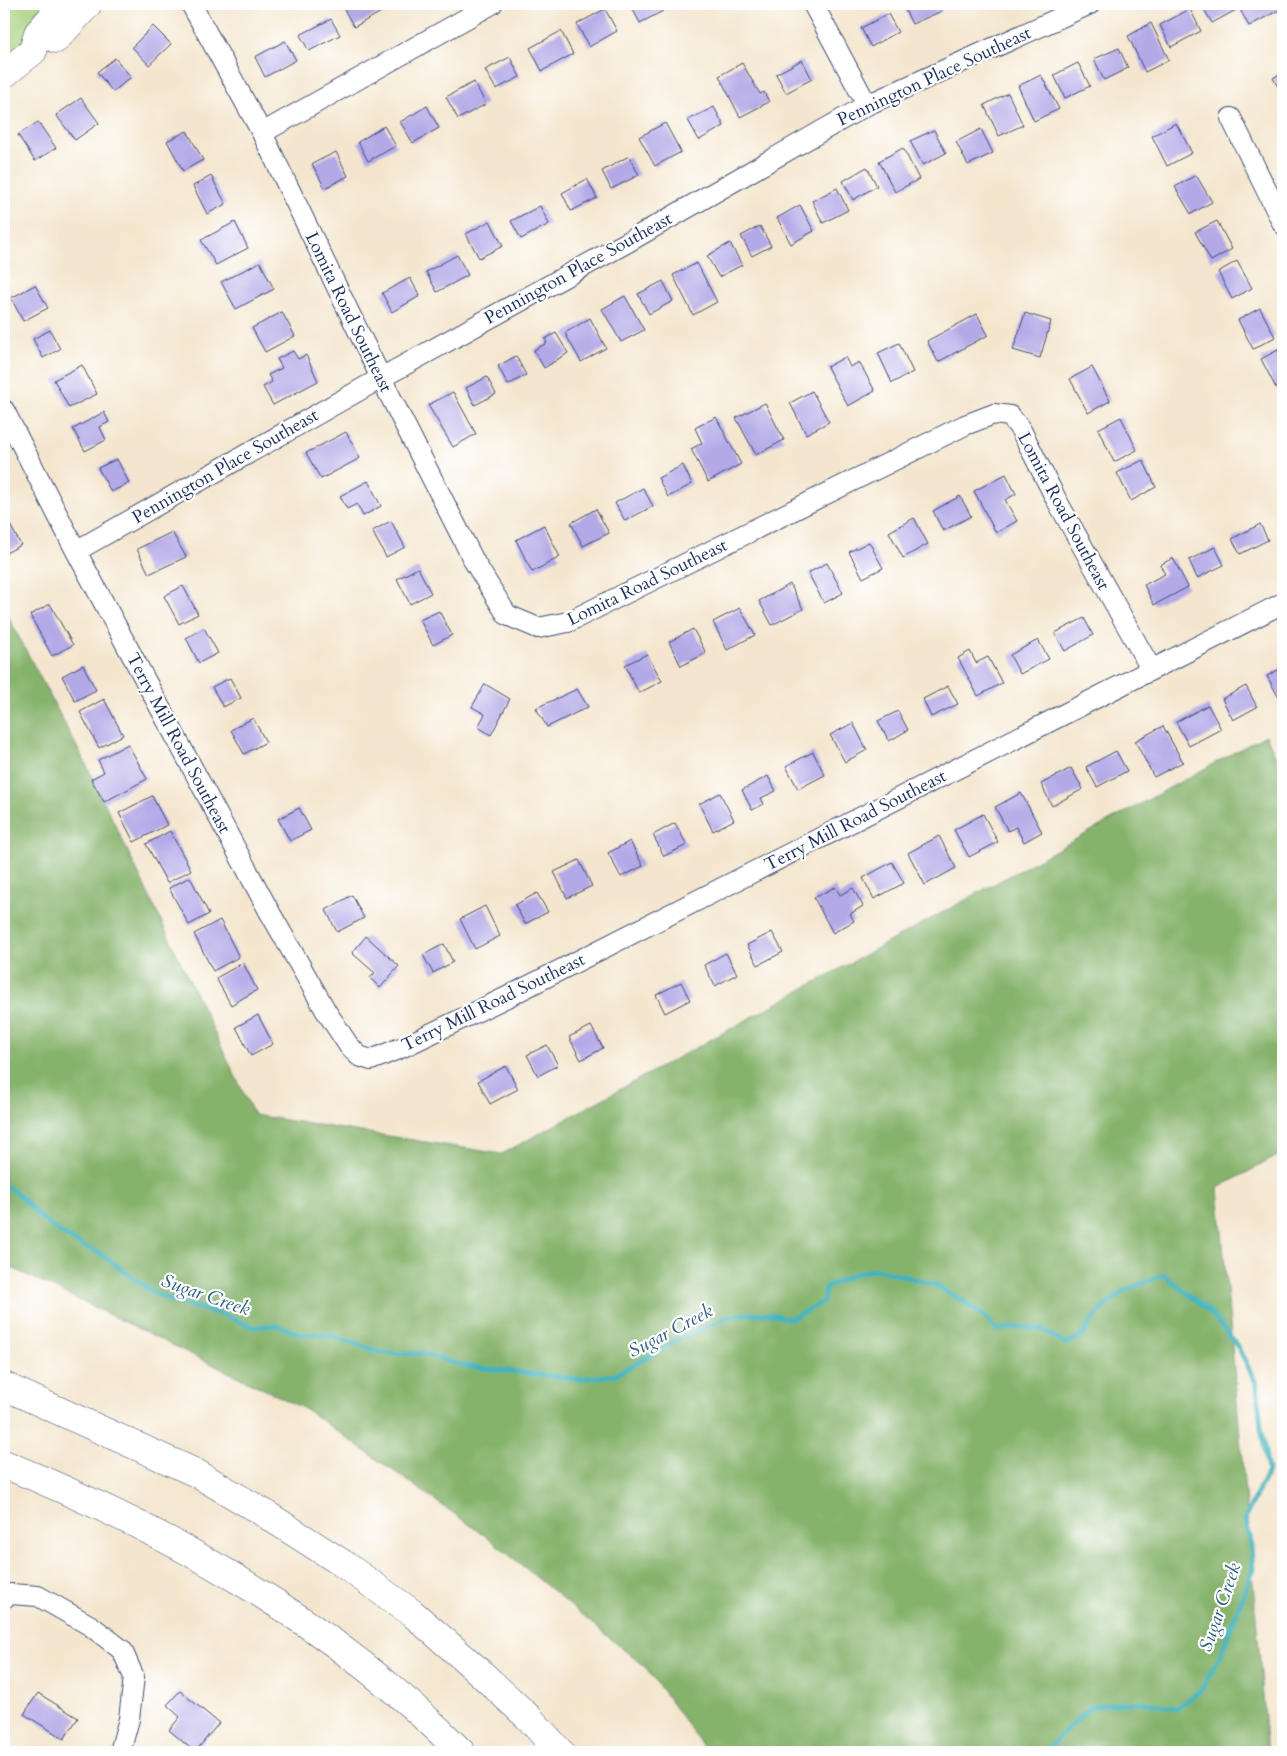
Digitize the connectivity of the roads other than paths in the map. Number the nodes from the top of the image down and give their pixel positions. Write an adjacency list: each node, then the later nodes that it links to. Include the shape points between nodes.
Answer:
1 (64, 4): 7 (main road, via 38,33)
2 (88, 4): 7 (main road, via 50,45)
3 (191, 4): 11 (street, Lomita Road Southeast)
4 (492, 4): 11 (street)
5 (813, 4): 9 (street)
6 (1090, 4): 9 (street, Pennington Place Southeast)
7 (33, 50): 8 (main road)
8 (4, 74)
9 (867, 105): 13 (street, Pennington Place Southeast)
10 (1231, 118): 12 (street)
11 (262, 133): 13 (street, Lomita Road Southeast)
12 (1283, 224)
13 (381, 378): 15 (street, Pennington Place Southeast); 17 (street, Lomita Road Southeast, via 475,563 503,608 508,615 538,628 568,622 966,425 994,414 1010,416 1021,430)
14 (4, 410): 15 (street, Terry Mill Road Southeast)
15 (76, 551): 17 (street, Terry Mill Road Southeast, via 326,1012 359,1056 371,1060 509,996)
16 (1283, 603): 17 (street, Terry Mill Road Southeast)
17 (1151, 670)
18 (4, 1386): 23 (main road, via 196,1473 342,1563 412,1613 528,1717)
19 (4, 1464): 22 (main road, via 132,1521 204,1558 269,1598 401,1697)
20 (4, 1598): 21 (street, via 11,1594 38,1596 91,1626 122,1650 134,1677)
21 (120, 1752)
22 (461, 1752)
23 (560, 1752)

